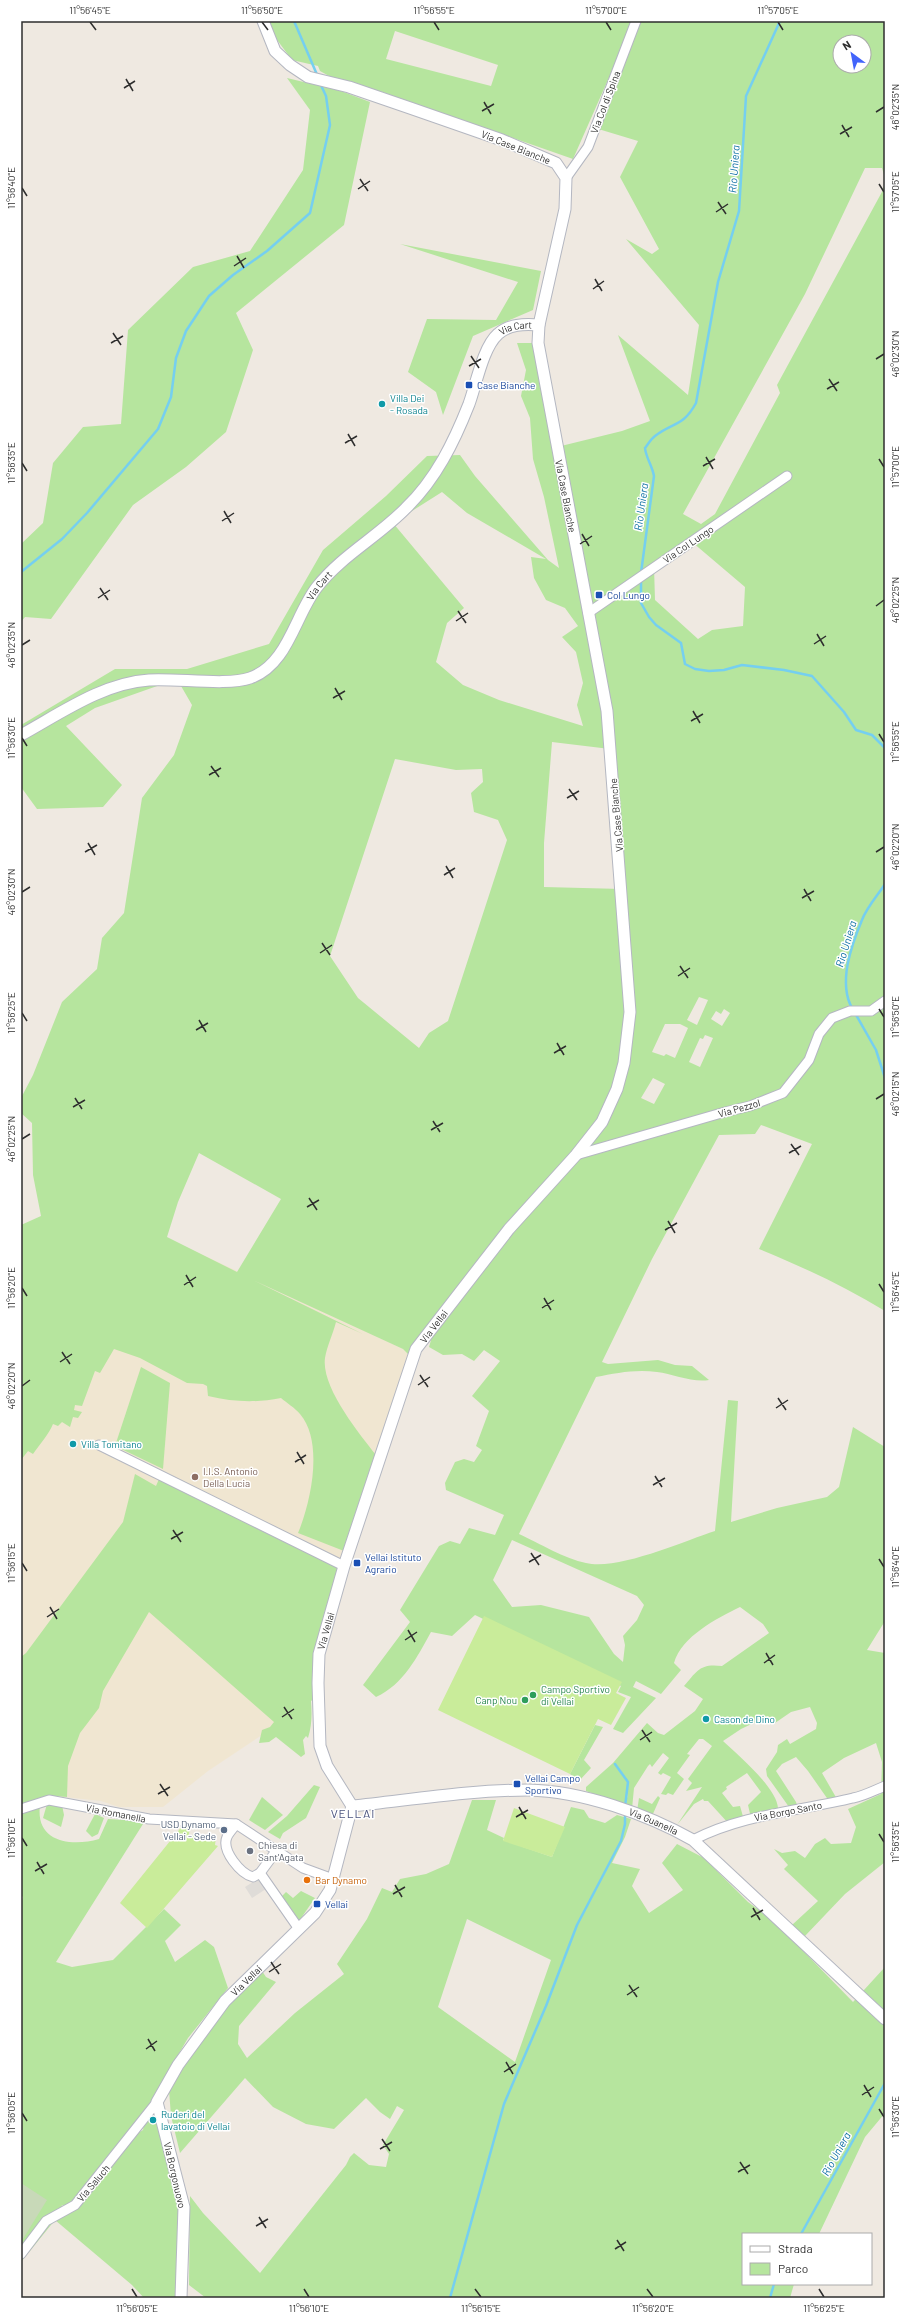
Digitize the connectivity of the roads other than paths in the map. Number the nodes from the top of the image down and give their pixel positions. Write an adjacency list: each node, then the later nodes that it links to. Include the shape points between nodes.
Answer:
1 (263, 21): 3 (street, Via Case Bianche, via 275,51 308,77 349,88 544,157 556,163)
2 (636, 21): 3 (street, Via Col di Spina, via 588,147)
3 (566, 178): 4 (street, Via Case Bianche, via 565,209)
4 (539, 325): 6 (street, Via Case Bianche, via 539,351); 7 (street, Via Cart, via 514,326 497,335 487,352 455,436 438,470 416,499 391,524 329,573 316,588 286,643 267,670 250,678 233,680 149,680 124,684 85,699)
5 (788, 476): 6 (street, Via Col Lungo)
6 (588, 612): 9 (street, Via Case Bianche, via 607,711 630,1012 624,1063 617,1089 602,1122)
7 (21, 735)
8 (885, 1001): 9 (street, Via Pezzol, via 871,1011 850,1012 832,1018 819,1034 809,1060 783,1093 750,1106)
9 (576, 1155): 11 (street, Via Vellai, via 509,1229 416,1349)
10 (99, 1445): 11 (street)
11 (344, 1566): 13 (street, Via Vellai, via 319,1654 319,1735 327,1766)
12 (885, 1786): 16 (street, Via Borgo Santo, via 855,1798 744,1820)
13 (352, 1806): 16 (street, Via Guanella, via 529,1790 574,1796 626,1811 674,1829); 19 (street, Via Vellai)
14 (21, 1809): 15 (street, Via Romanella, via 49,1800 148,1819)
15 (236, 1824): 17 (street); 18 (street, via 226,1837 229,1854 246,1875 253,1877)
16 (693, 1840): 21 (street, Via Guanella)
17 (277, 1850): 18 (street); 19 (street, via 303,1868)
18 (260, 1873): 20 (street)
19 (333, 1879): 20 (street, Via Vellai, via 330,1890 315,1913)
20 (299, 1929): 22 (street, Via Vellai, via 225,2000 178,2066)
21 (885, 2019)
22 (157, 2102): 23 (street, Via Saluch, via 75,2205 46,2221); 24 (street, Via Borgonuovo, via 184,2207)
23 (21, 2254)
24 (180, 2298)

